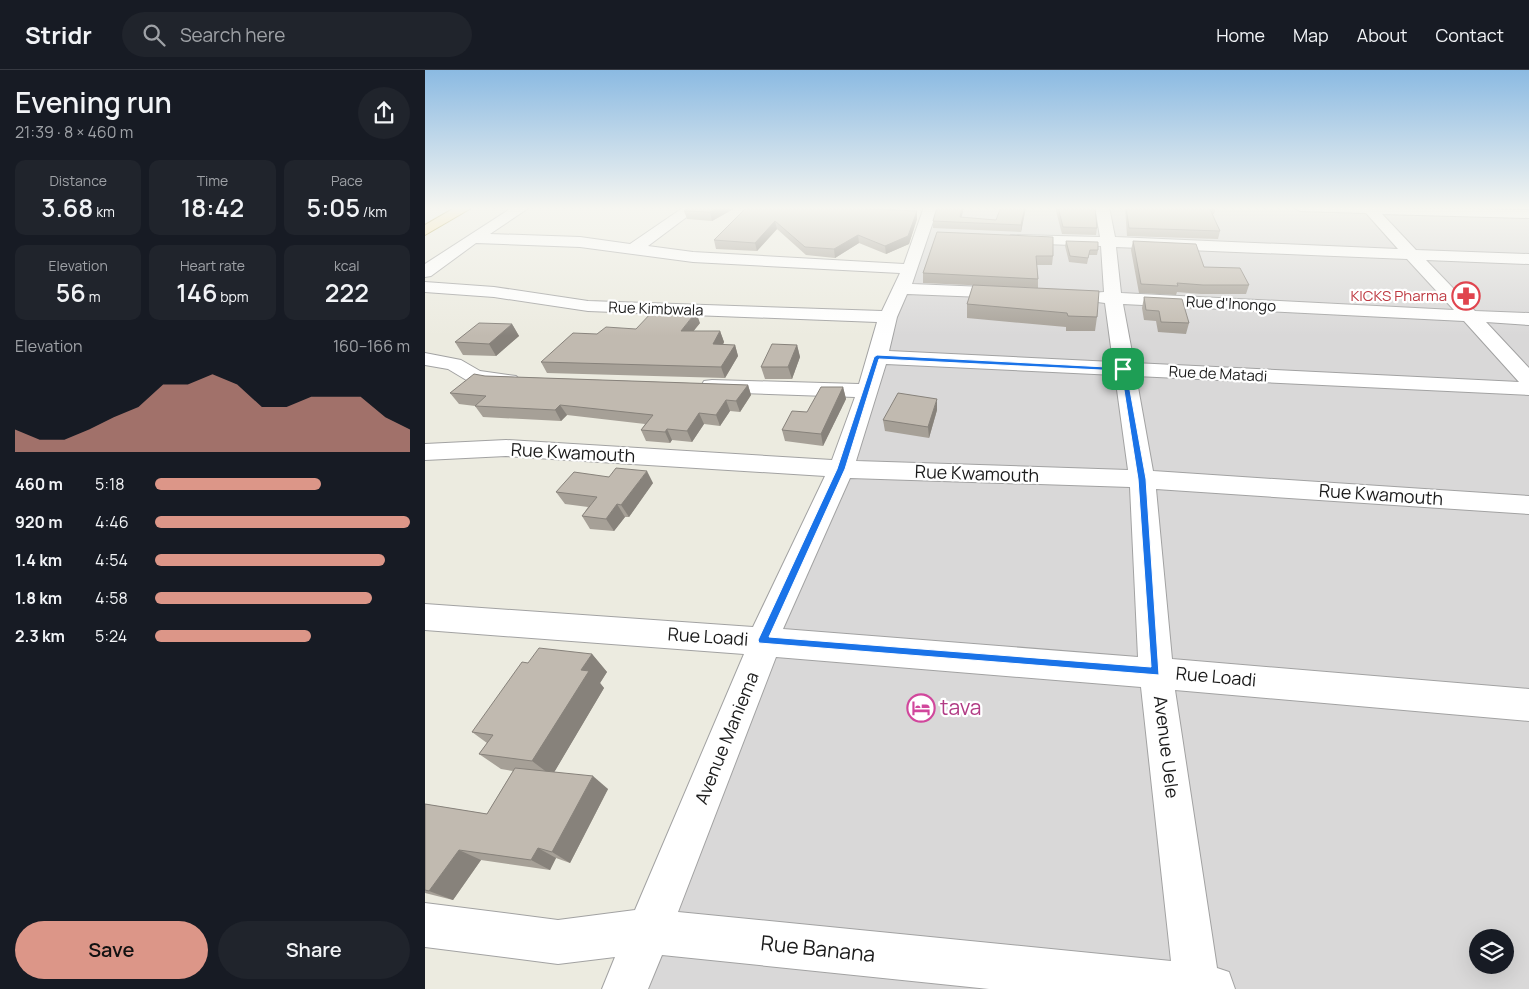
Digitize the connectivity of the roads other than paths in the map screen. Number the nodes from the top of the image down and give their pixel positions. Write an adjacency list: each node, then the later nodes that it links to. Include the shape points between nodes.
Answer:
1 (456, 250): 9 (street)
2 (647, 250): 10 (street)
3 (916, 250): 10 (street, Avenue Maniema)
4 (1109, 250): 14 (street, Avenue Uele)
5 (1308, 250): 7 (street)
6 (1408, 250): 7 (street)
7 (1412, 254): 8 (street); 15 (street)
8 (1529, 259)
9 (425, 272)
10 (906, 279): 12 (street); 16 (street, Avenue Maniema)
11 (425, 287): 16 (street, Rue Kimbwala, via 495,292 588,306)
12 (1027, 294)
13 (1074, 296): 14 (street, Rue d'Inongo)
14 (1113, 297): 15 (street, Rue d'Inongo); 20 (street, Avenue Uele)
15 (1469, 316): 17 (street, Rue d'Inongo); 21 (street)
16 (888, 317): 18 (street, Avenue Maniema)
17 (1529, 319)
18 (877, 357): 20 (street, Rue de Matadi); 25 (street, Avenue Maniema)
19 (425, 359): 22 (street, via 455,364 475,377)
20 (1123, 369): 24 (street, Rue de Matadi); 28 (street, Avenue Uele)
21 (1529, 380)
22 (531, 381)
23 (689, 386): 25 (street)
24 (1529, 389)
25 (867, 391): 27 (street, Avenue Maniema)
26 (425, 452): 27 (street, Rue Kwamouth, via 506,448)
27 (841, 469): 28 (street, Rue Kwamouth); 31 (street, Avenue Maniema)
28 (1142, 479): 29 (street, Rue Kwamouth); 32 (street, Avenue Uele)
29 (1529, 505)
30 (425, 617): 31 (street, Rue Loadi)
31 (763, 640): 32 (street, Rue Loadi); 35 (street, Avenue Maniema, via 759,661)
32 (1156, 672): 33 (street, Rue Loadi); 36 (street, Avenue Uele)
33 (1529, 705)
34 (425, 925): 35 (street, Rue Banana, via 559,942)
35 (649, 931): 36 (street, Rue Banana); 37 (street, Avenue Maniema)
36 (1202, 988)
37 (625, 989)

